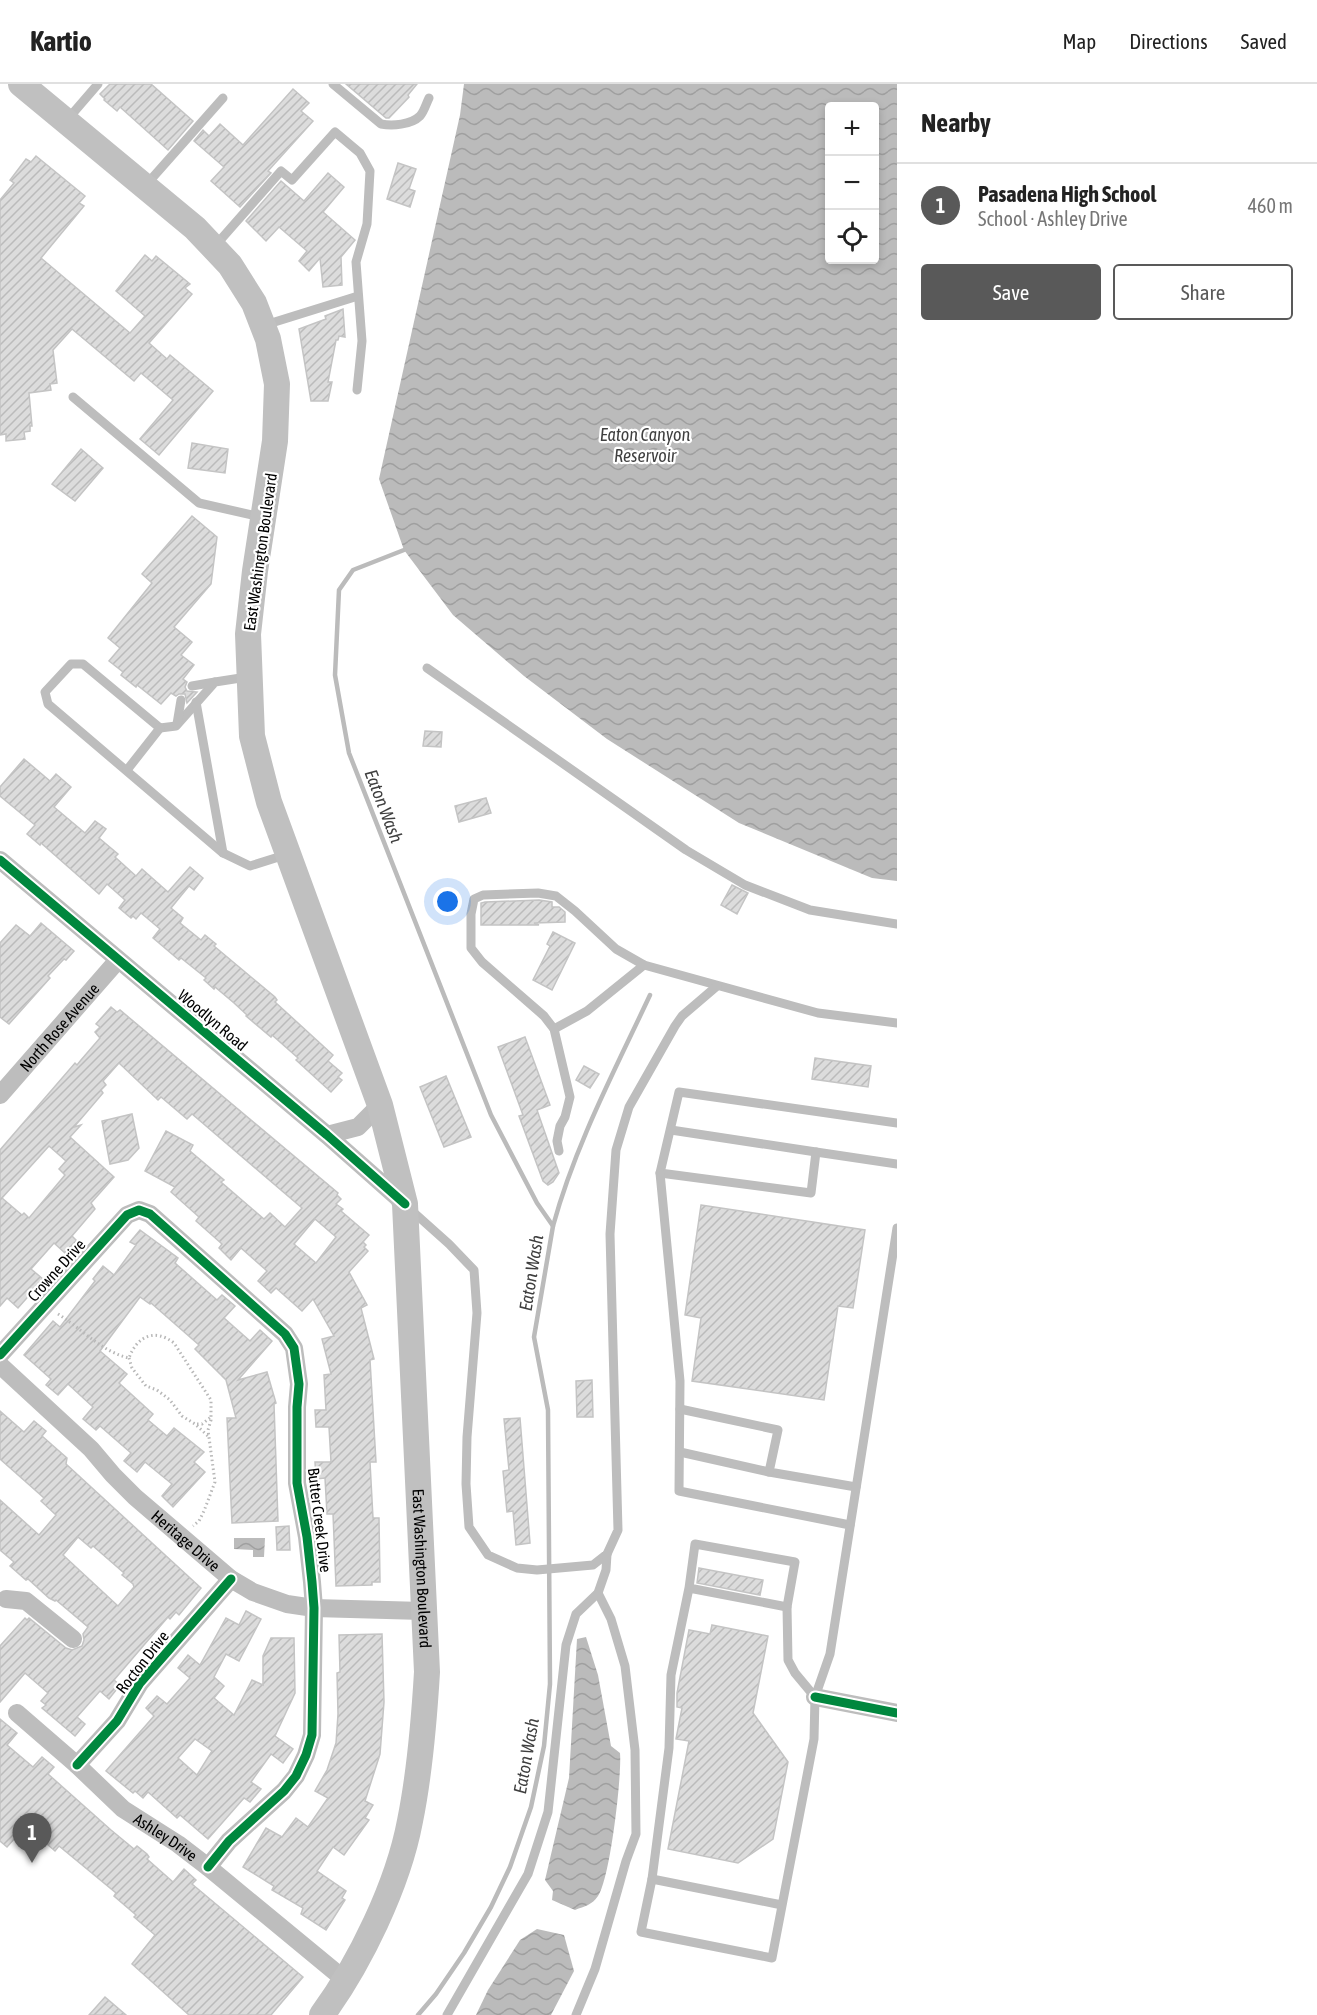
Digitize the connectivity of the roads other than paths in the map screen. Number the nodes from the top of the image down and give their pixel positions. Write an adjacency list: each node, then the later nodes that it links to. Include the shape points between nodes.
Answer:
1 (21, 84): 6 (main road, East Washington Boulevard)
2 (97, 84): 6 (lane)
3 (333, 84): 5 (lane, via 381,124 390,126 413,121 421,115)
4 (223, 98): 7 (lane)
5 (429, 98)
6 (66, 122): 7 (main road, East Washington Boulevard)
7 (145, 187): 8 (main road, East Washington Boulevard)
8 (213, 248): 9 (lane, via 281,171 292,180 335,132 360,153 370,171 367,224 356,262); 10 (main road, East Washington Boulevard, via 230,265 254,303)
9 (358, 296): 10 (lane); 11 (lane, via 362,341)
10 (263, 326): 13 (main road, East Washington Boulevard, via 277,384 275,441)
11 (357, 390)
12 (73, 397): 13 (lane, via 199,503)
13 (263, 518): 15 (main road, East Washington Boulevard, via 248,634)
14 (427, 668): 26 (lane, via 686,850 745,885 810,910)
15 (250, 677): 16 (lane); 24 (main road, East Washington Boulevard, via 252,736)
16 (215, 682): 17 (lane); 19 (lane)
17 (192, 686)
18 (180, 700): 20 (lane)
19 (196, 702): 20 (lane); 23 (lane)
20 (176, 726): 21 (lane)
21 (160, 728): 22 (lane); 22 (lane, via 83,664 71,664 45,692 48,704)
22 (127, 770): 23 (lane)
23 (223, 853): 24 (lane, via 250,866)
24 (288, 854): 33 (main road, East Washington Boulevard)
25 (0, 860): 27 (street, Woodlyn Road)
26 (897, 924)
27 (118, 960): 32 (street, North Rose Avenue); 36 (street, Woodlyn Road)
28 (644, 965): 29 (lane); 31 (lane, via 587,1011); 31 (lane, via 616,949 556,896 483,895 474,900 471,948)
29 (717, 986): 30 (lane, via 818,1013); 51 (lane, via 675,1026 629,1107 616,1150 610,1234 618,1530)
30 (897, 1023)
31 (554, 1029): 37 (lane, via 570,1097 560,1126)
32 (0, 1095)
33 (380, 1105): 36 (street, via 358,1127); 41 (main road, East Washington Boulevard)
34 (897, 1123): 35 (lane, via 679,1092)
35 (670, 1130): 38 (lane); 40 (lane)
36 (327, 1135): 41 (street, Woodlyn Road)
37 (559, 1151)
38 (816, 1152): 39 (lane); 40 (lane, via 811,1193)
39 (897, 1164)
40 (660, 1173): 46 (lane, via 681,1381)
41 (405, 1204): 51 (lane, via 474,1270 477,1313 466,1484 470,1527 488,1555 517,1568 578,1568 593,1565); 58 (main road, East Washington Boulevard)
42 (139, 1210): 44 (street, Crowne Drive, via 127,1215); 57 (street, Butter Creek Drive, via 150,1214 285,1334 294,1348 299,1384 297,1483)
43 (897, 1228): 49 (lane)
44 (0, 1355)
45 (0, 1365): 52 (street, Heritage Drive, via 85,1443 135,1497)
46 (680, 1408): 47 (lane); 48 (lane, via 778,1430)
47 (680, 1452): 48 (lane); 50 (lane, via 680,1491)
48 (769, 1472): 49 (lane)
49 (856, 1487): 50 (lane)
50 (850, 1525): 60 (lane, via 830,1654)
51 (608, 1554): 54 (lane)
52 (231, 1579): 57 (street, Heritage Drive, via 261,1595); 63 (street, Rocton Drive, via 140,1683 117,1721)
53 (689, 1588): 56 (lane); 56 (lane, via 695,1544 795,1562); 65 (lane, via 671,1675 669,1748)
54 (598, 1593): 68 (lane, via 576,1614 566,1645 548,1812 528,1874); 70 (lane, via 611,1619 625,1666 635,1750 636,1834 595,1969)
55 (2, 1599): 59 (street, via 27,1601)
56 (787, 1607): 60 (lane, via 788,1660)
57 (314, 1608): 58 (street, Heritage Drive); 64 (street, Butter Creek Drive, via 312,1735 306,1755 284,1791 229,1841)
58 (423, 1611): 67 (main road, East Washington Boulevard, via 427,1672 424,1723 410,1823 384,1901)
59 (73, 1639)
60 (815, 1697): 62 (street); 66 (lane, via 814,1739)
61 (17, 1713): 63 (street, Ashley Drive)
62 (897, 1713)
63 (77, 1765): 64 (street, Ashley Drive, via 123,1809)
64 (208, 1867): 67 (street, Ashley Drive)
65 (652, 1879): 66 (lane); 66 (lane, via 641,1932 772,1958)
66 (782, 1905)
67 (345, 1980): 69 (main road, East Washington Boulevard)
68 (451, 2012)
69 (322, 2015)
70 (576, 2015)

